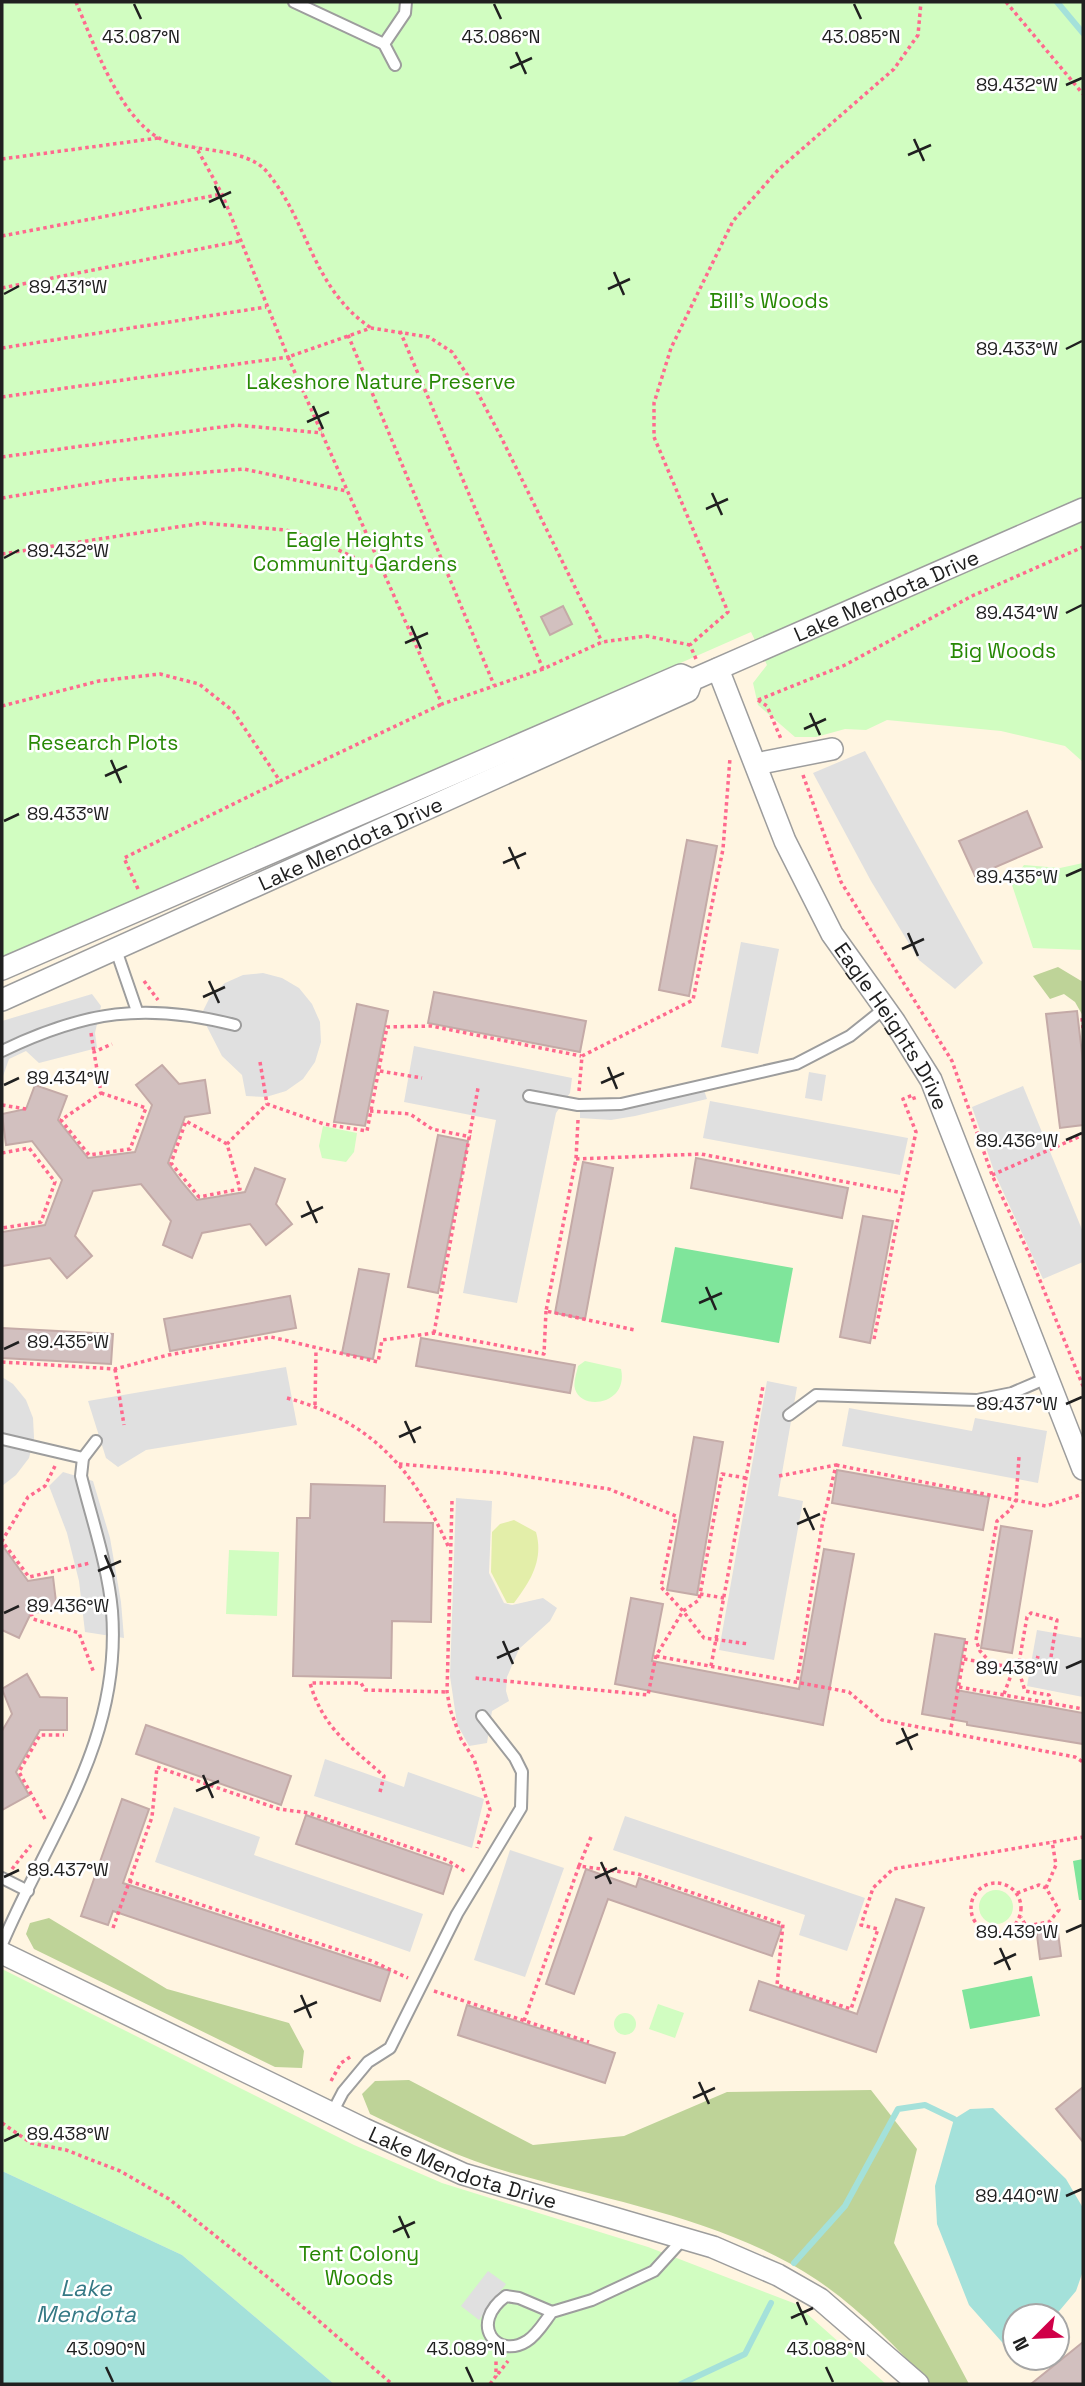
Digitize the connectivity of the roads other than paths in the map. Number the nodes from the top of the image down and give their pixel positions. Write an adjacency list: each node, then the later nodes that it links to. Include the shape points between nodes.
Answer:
1 (294, 2): 3 (lane)
2 (406, 2): 3 (lane, via 405,13)
3 (384, 44): 4 (lane)
4 (396, 65)
5 (1083, 509): 6 (street, Lake Mendota Drive)
6 (704, 675): 8 (street, Eagle Heights Drive); 9 (street, Lake Mendota Drive, via 688,691); 10 (street, Lake Mendota Drive, via 681,675 530,738)
7 (832, 749): 8 (street)
8 (755, 764): 12 (street, Eagle Heights Drive, via 785,841 832,934)
9 (116, 950): 11 (street, Lake Mendota Drive); 13 (lane)
10 (2, 969)
11 (2, 1000)
12 (885, 1009): 16 (lane, via 850,1037 796,1064 621,1104 578,1105); 17 (street, Eagle Heights Drive, via 931,1080)
13 (136, 1011): 14 (lane, via 200,1016); 15 (lane, via 80,1021)
14 (235, 1025)
15 (2, 1051)
16 (529, 1096)
17 (1047, 1378): 18 (lane, via 1012,1393 977,1400 816,1395); 22 (street, Eagle Heights Drive)
18 (789, 1415)
19 (2, 1439): 21 (lane)
20 (96, 1441): 21 (lane)
21 (83, 1458): 25 (lane, via 81,1476 112,1609 108,1693 89,1761)
22 (1083, 1469)
23 (482, 1716): 28 (lane, via 522,1772 521,1808 457,1914 390,2048 368,2062)
24 (6, 1875): 25 (lane)
25 (29, 1891): 26 (lane)
26 (2, 1944)
27 (2, 1953): 28 (street, Lake Mendota Drive)
28 (324, 2109): 29 (street, Lake Mendota Drive, via 463,2174)
29 (684, 2238): 30 (lane, via 654,2270 592,2301); 31 (street, Lake Mendota Drive, via 751,2262 820,2300)
30 (552, 2312): 30 (lane, via 506,2296 492,2306 486,2319 489,2334 512,2347 528,2341)
31 (918, 2384)

